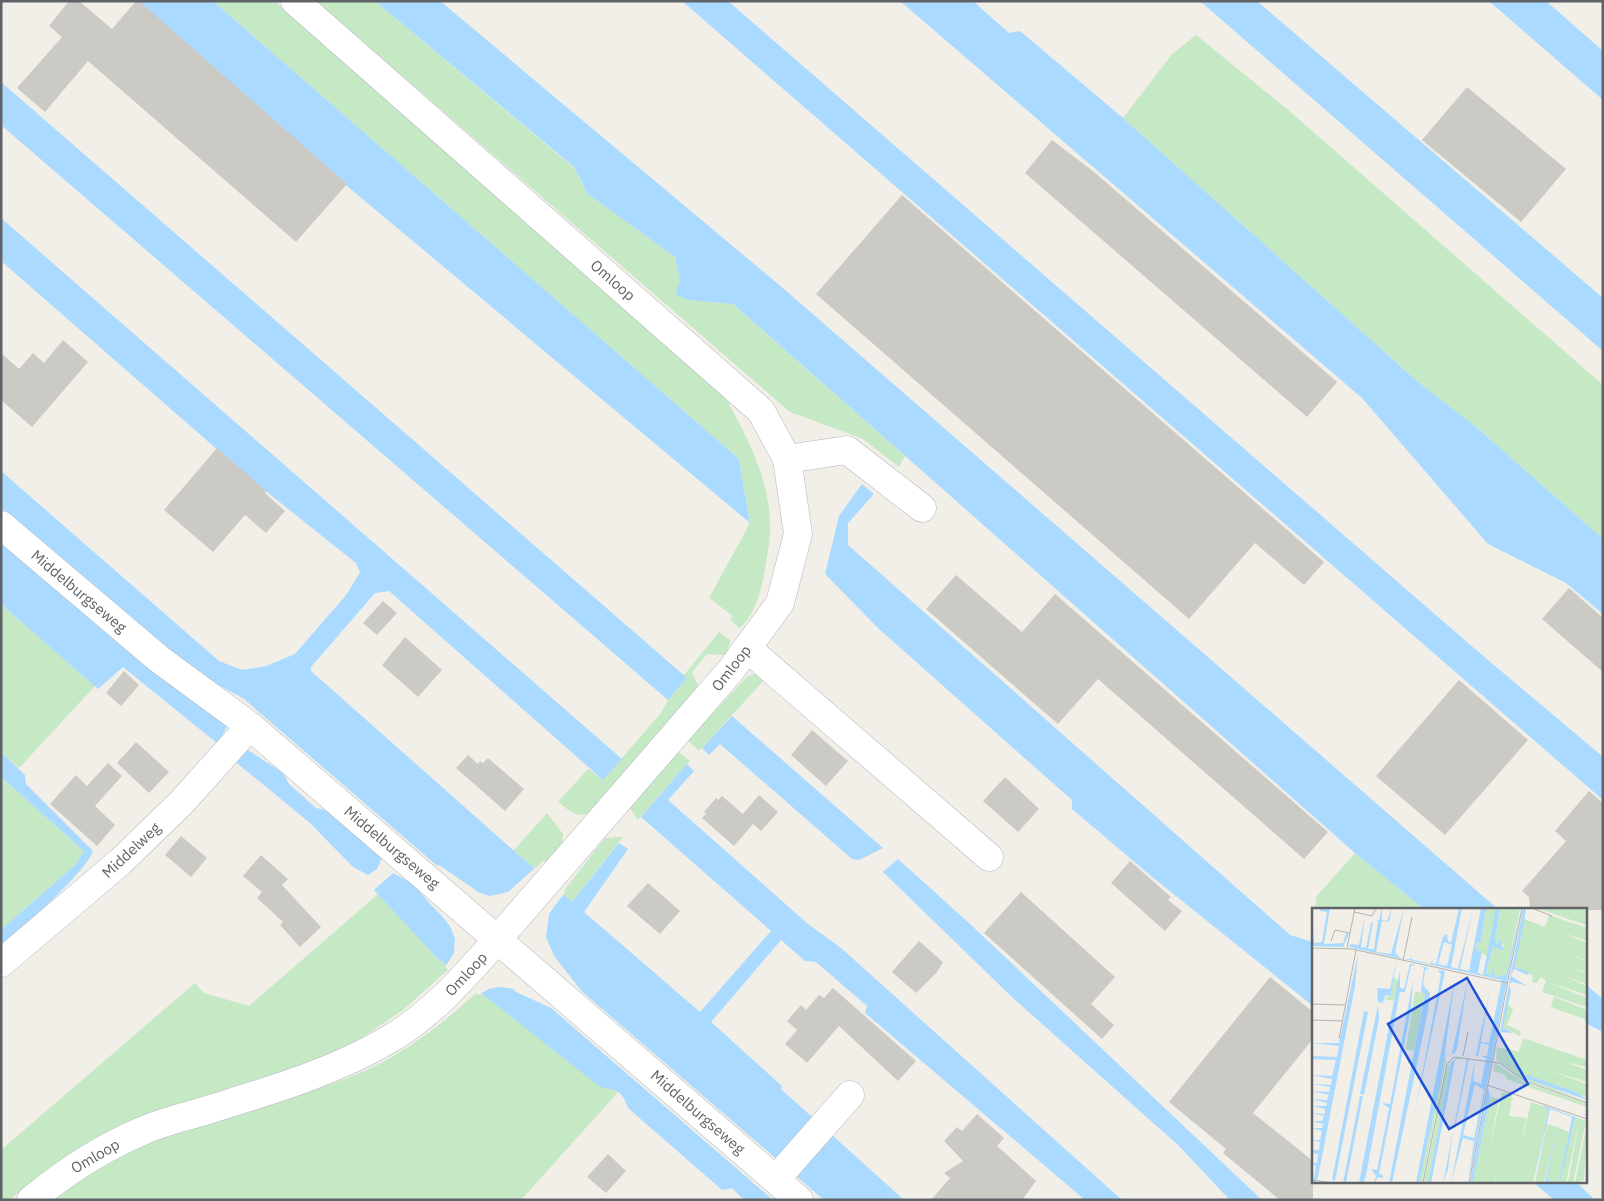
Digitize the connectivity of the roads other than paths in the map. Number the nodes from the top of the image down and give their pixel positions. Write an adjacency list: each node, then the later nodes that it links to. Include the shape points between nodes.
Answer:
1 (295, 1): 2 (street, Omloop, via 761,411)
2 (787, 459): 3 (street, via 847,450); 5 (street, Omloop, via 798,534 780,603)
3 (922, 508)
4 (1, 524): 6 (street, Middelburgseweg, via 160,659)
5 (747, 648): 7 (street); 8 (street, Omloop)
6 (250, 726): 8 (street, Middelburgseweg); 9 (street, Middelweg, via 181,803)
7 (989, 857)
8 (498, 939): 11 (street, Middelburgseweg); 12 (street, Omloop, via 451,992 389,1040 308,1078 141,1131 79,1165)
9 (1, 963)
10 (850, 1095): 11 (street)
11 (776, 1180): 13 (street, Middelburgseweg)
12 (31, 1200)
13 (799, 1200)

